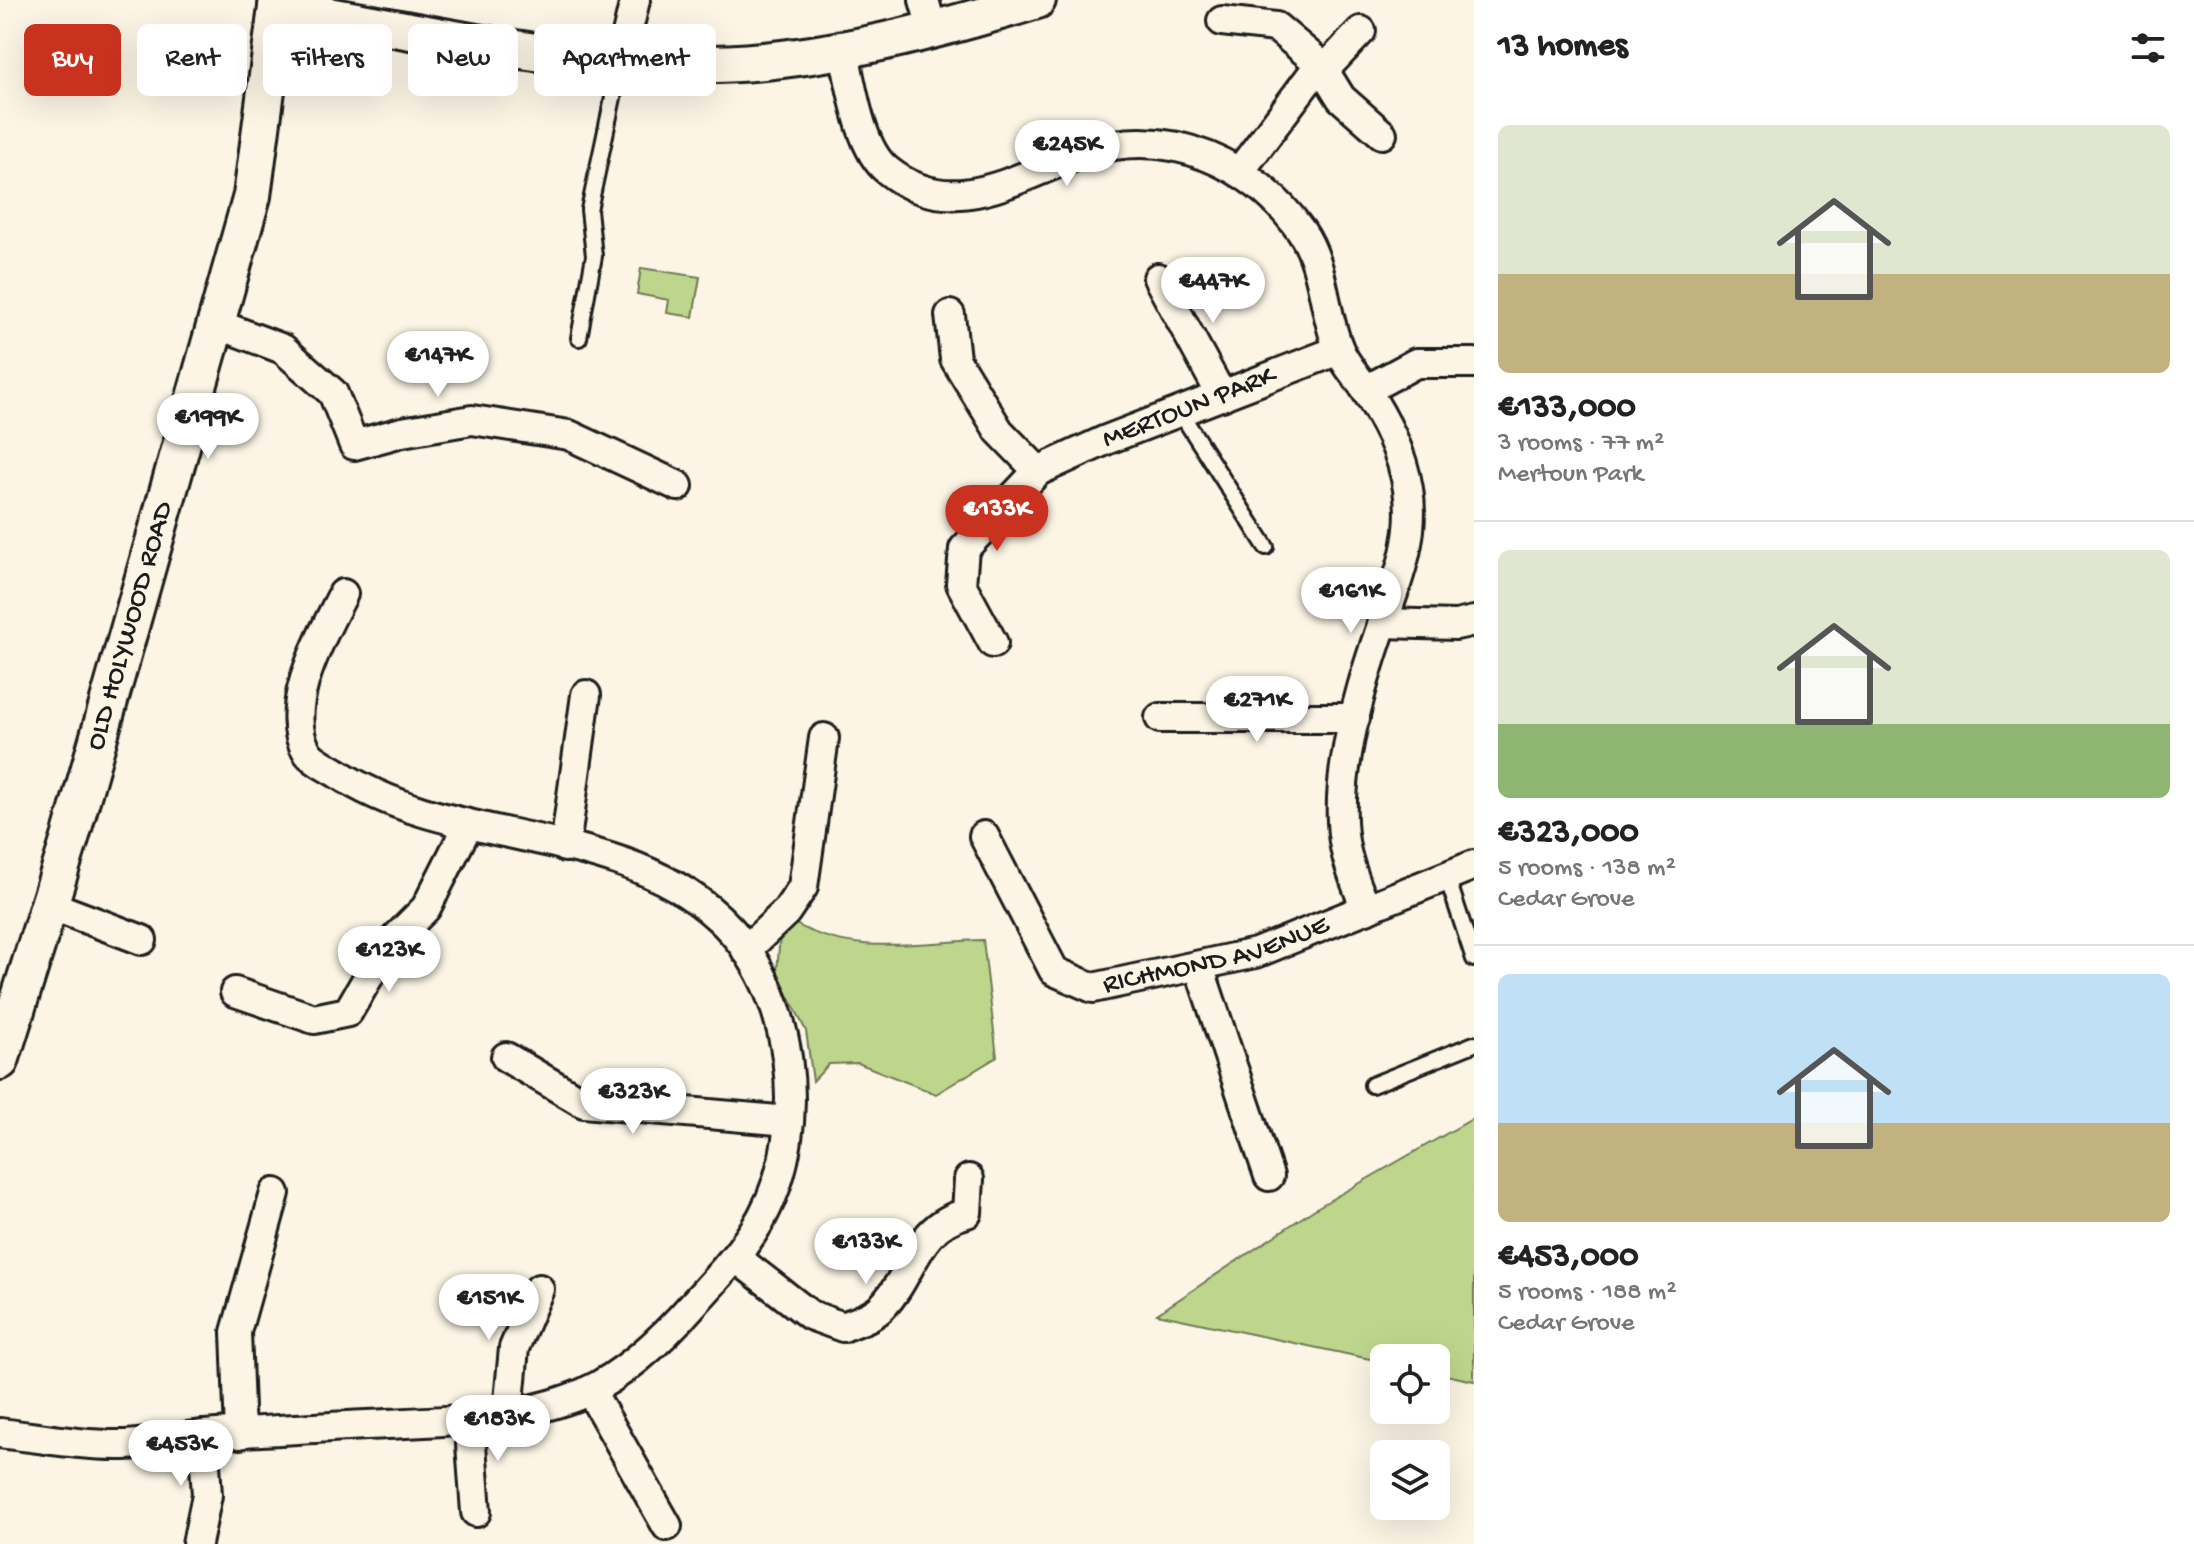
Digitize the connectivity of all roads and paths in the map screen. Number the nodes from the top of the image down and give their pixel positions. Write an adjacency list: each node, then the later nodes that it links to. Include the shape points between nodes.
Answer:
1 (635, 0): 6 (street)
2 (1037, 0): 4 (street)
3 (277, 3): 9 (street); 17 (street, OLD HOLYWOOD ROAD, via 252,196)
4 (928, 14): 8 (street)
5 (1222, 21): 11 (street, via 1276,27)
6 (629, 24)
7 (1361, 31): 11 (street)
8 (843, 48): 10 (street, via 764,61); 14 (street, via 868,143 885,169 933,195 974,194 1090,151 1133,142 1200,152)
9 (534, 50)
10 (716, 61)
11 (1322, 67): 13 (street, via 1341,98); 14 (street)
12 (613, 96): 18 (lane, via 589,210 594,256)
13 (1382, 134)
14 (1240, 171): 19 (street, via 1265,187 1303,234)
15 (1158, 278): 22 (street)
16 (950, 315): 24 (street, via 955,359 999,431)
17 (217, 324): 25 (street, via 283,349 333,393 354,445 472,420 569,435); 40 (street, OLD HOLYWOOD ROAD)
18 (579, 338)
19 (1339, 350): 21 (street); 22 (street, MERTOUN PARK)
20 (1474, 363): 21 (street, via 1416,363)
21 (1366, 390): 29 (street, via 1398,444 1409,492 1407,553)
22 (1222, 396): 23 (street, MERTOUN PARK)
23 (1180, 412): 24 (street, MERTOUN PARK); 26 (lane)
24 (1038, 471): 30 (street, MERTOUN PARK, via 964,549 961,584)
25 (678, 486)
26 (1266, 547)
27 (343, 594): 35 (street, via 310,658 298,720 309,755 355,785)
28 (1474, 621): 29 (street)
29 (1382, 623): 33 (street)
30 (993, 643)
31 (586, 695): 37 (street)
32 (1160, 718): 33 (street)
33 (1355, 718): 41 (street, via 1344,788 1344,844)
34 (824, 738): 43 (street, via 803,887 786,912)
35 (468, 825): 37 (street); 46 (street, via 426,908 384,950 348,1012 314,1019)
36 (984, 836): 45 (street, RICHMOND AVENUE, via 1054,971 1093,988)
37 (565, 847): 43 (street, via 636,867 681,888 721,919)
38 (1474, 865): 39 (street, RICHMOND AVENUE)
39 (1447, 877): 41 (street, RICHMOND AVENUE); 44 (lane)
40 (50, 905): 42 (street); 49 (street, OLD HOLYWOOD ROAD)
41 (1366, 909): 45 (street, RICHMOND AVENUE, via 1256,953)
42 (142, 940)
43 (746, 950): 51 (street, via 776,1004 791,1081)
44 (1474, 959)
45 (1199, 967): 52 (street)
46 (235, 992)
47 (1474, 1044): 50 (lane)
48 (506, 1057): 51 (street, via 584,1103)
49 (0, 1061)
50 (1372, 1085)
51 (789, 1121): 55 (street, via 764,1214)
52 (1269, 1176)
53 (969, 1179): 55 (street, via 967,1213 948,1218 920,1243 906,1276 880,1310 843,1327 810,1315)
54 (275, 1193): 61 (street, via 236,1332)
55 (735, 1257): 57 (street, via 664,1337)
56 (539, 1289): 58 (street, via 514,1348)
57 (590, 1390): 58 (street); 64 (street)
58 (508, 1412): 59 (street)
59 (469, 1417): 61 (street); 63 (street)
60 (0, 1433): 62 (street, via 125,1445)
61 (240, 1434): 62 (street)
62 (203, 1435): 65 (street, via 207,1495)
63 (476, 1512)
64 (667, 1526)
65 (197, 1544)

